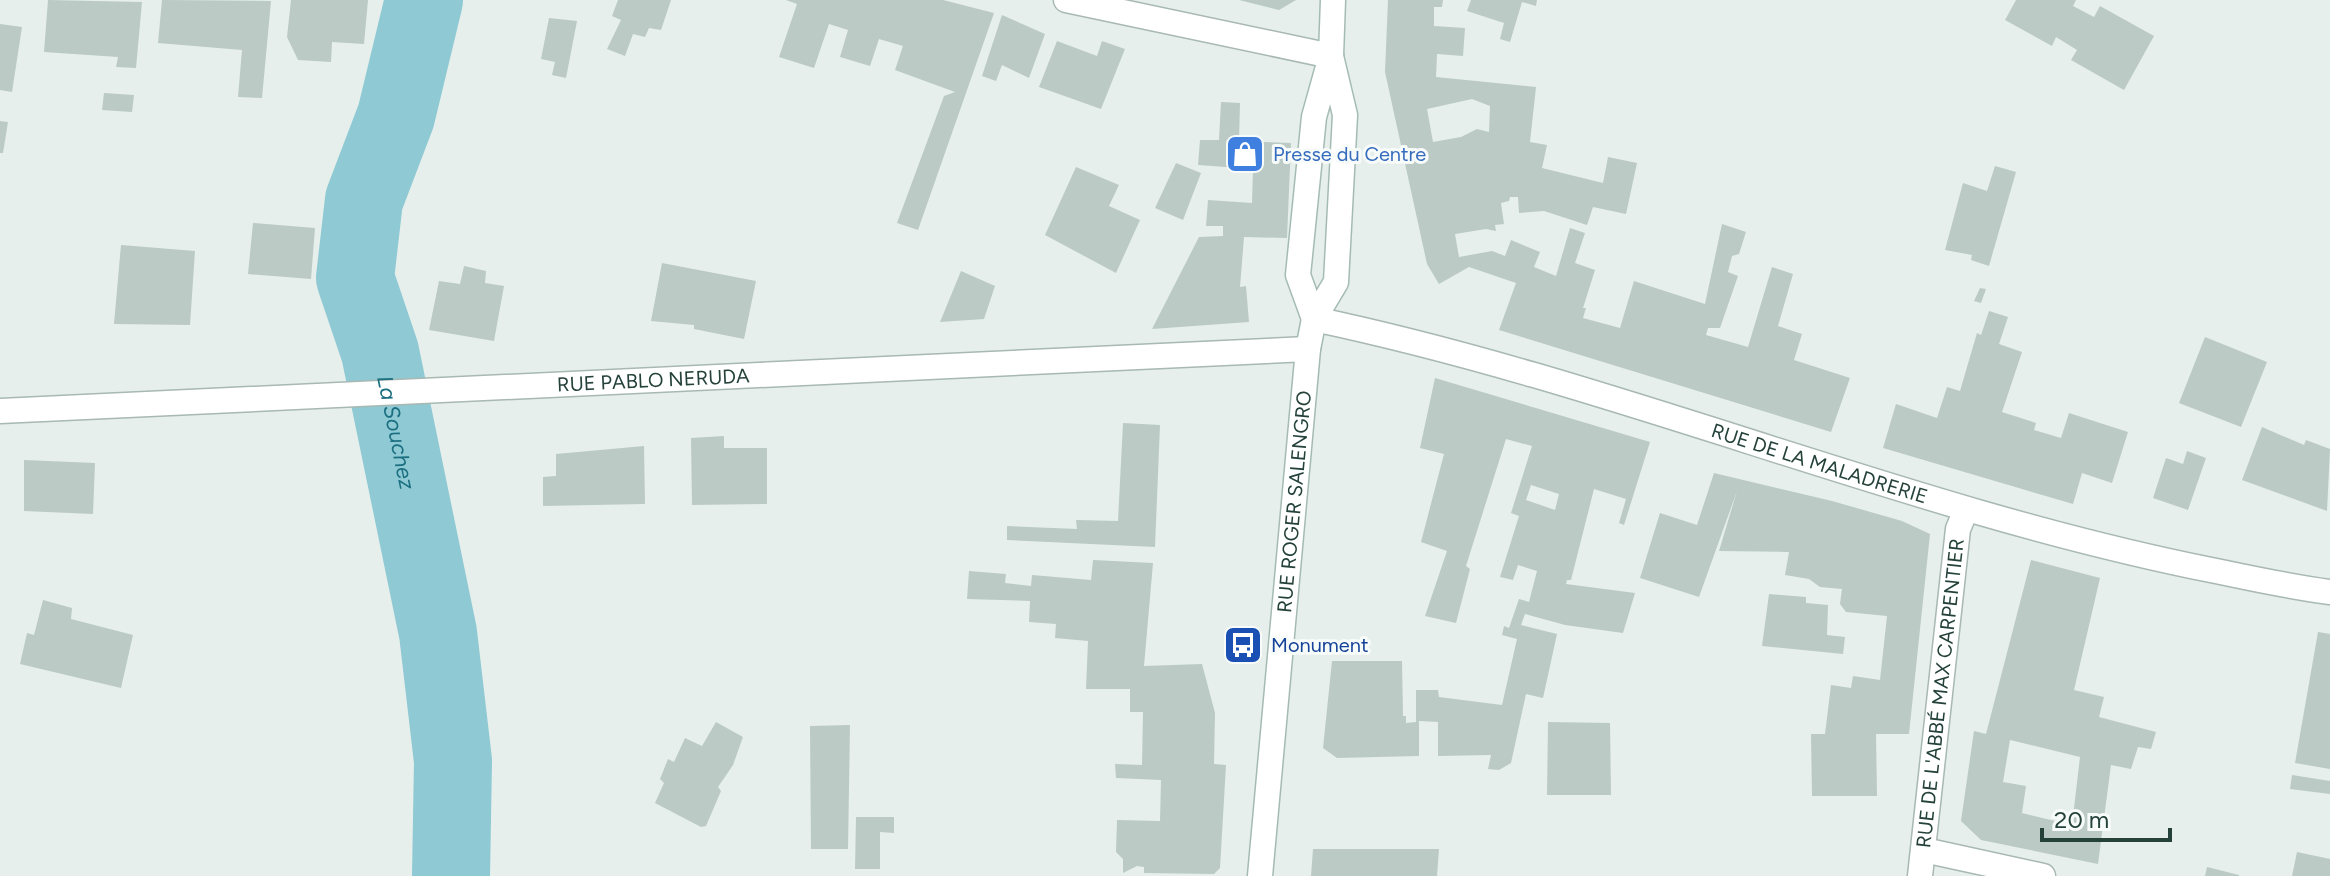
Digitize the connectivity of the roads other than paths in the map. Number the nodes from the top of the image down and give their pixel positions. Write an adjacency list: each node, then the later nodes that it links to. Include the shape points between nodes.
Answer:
1 (1066, 0): 3 (street)
2 (1333, 0): 3 (street, RUE ROGER SALENGRO)
3 (1331, 56): 4 (street, RUE ROGER SALENGRO, via 1314,117 1298,275); 4 (street, RUE ROGER SALENGRO, via 1345,115 1337,267 1336,282)
4 (1314, 319): 5 (street, RUE ROGER SALENGRO); 7 (street, RUE DE LA MALADRERIE, via 1373,331 1693,423)
5 (1308, 349): 6 (street, RUE PABLO NERUDA); 10 (street, RUE ROGER SALENGRO)
6 (0, 411)
7 (1966, 510): 8 (street, RUE DE LA MALADRERIE, via 2142,556); 9 (street, RUE DE L'ABBÉ MAX CARPENTIER, via 1958,529)
8 (2330, 592)
9 (1924, 850): 11 (street, RUE DE L'ABBÉ MAX CARPENTIER); 12 (street)
10 (1260, 876)
11 (1920, 876)
12 (2043, 876)

